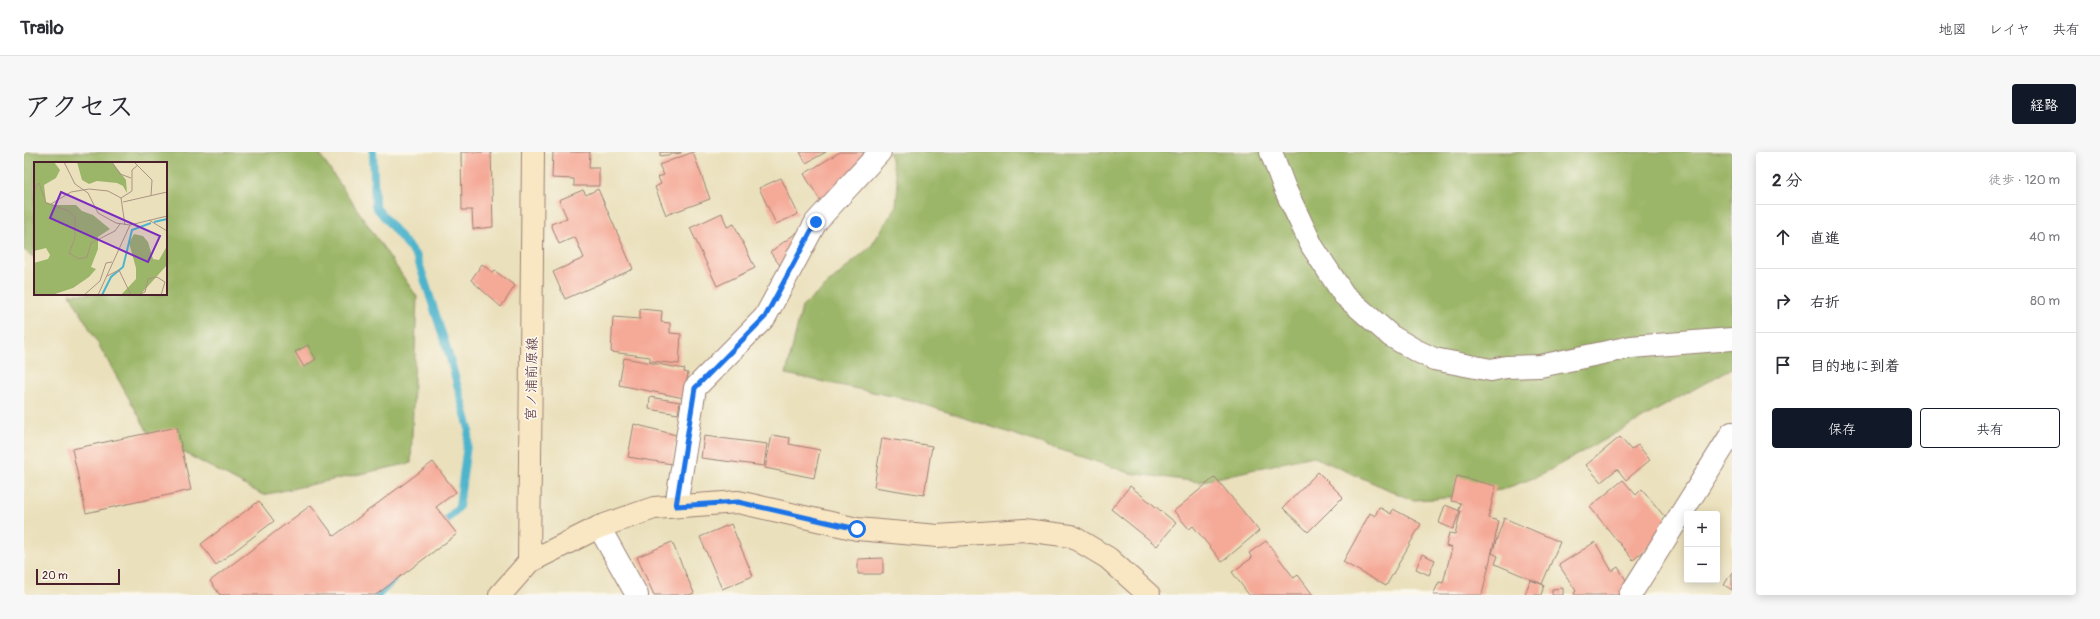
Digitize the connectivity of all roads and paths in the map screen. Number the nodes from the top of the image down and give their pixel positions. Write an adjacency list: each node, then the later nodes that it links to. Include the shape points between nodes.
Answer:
1 (533, 152): 8 (street, 宮ノ浦前原線)
2 (880, 152): 6 (street, via 816,222 765,317 695,388)
3 (1271, 152): 4 (street, via 1312,246 1344,295 1391,336 1434,358 1491,370 1540,366 1631,347)
4 (1732, 339)
5 (1732, 433): 12 (street)
6 (676, 506): 7 (street, via 654,508); 11 (street, via 738,502 857,529 938,536 1024,530 1071,536 1108,558)
7 (599, 527): 8 (street); 10 (street)
8 (529, 562): 9 (street)
9 (500, 595)
10 (637, 595)
11 (1149, 595)
12 (1630, 595)

